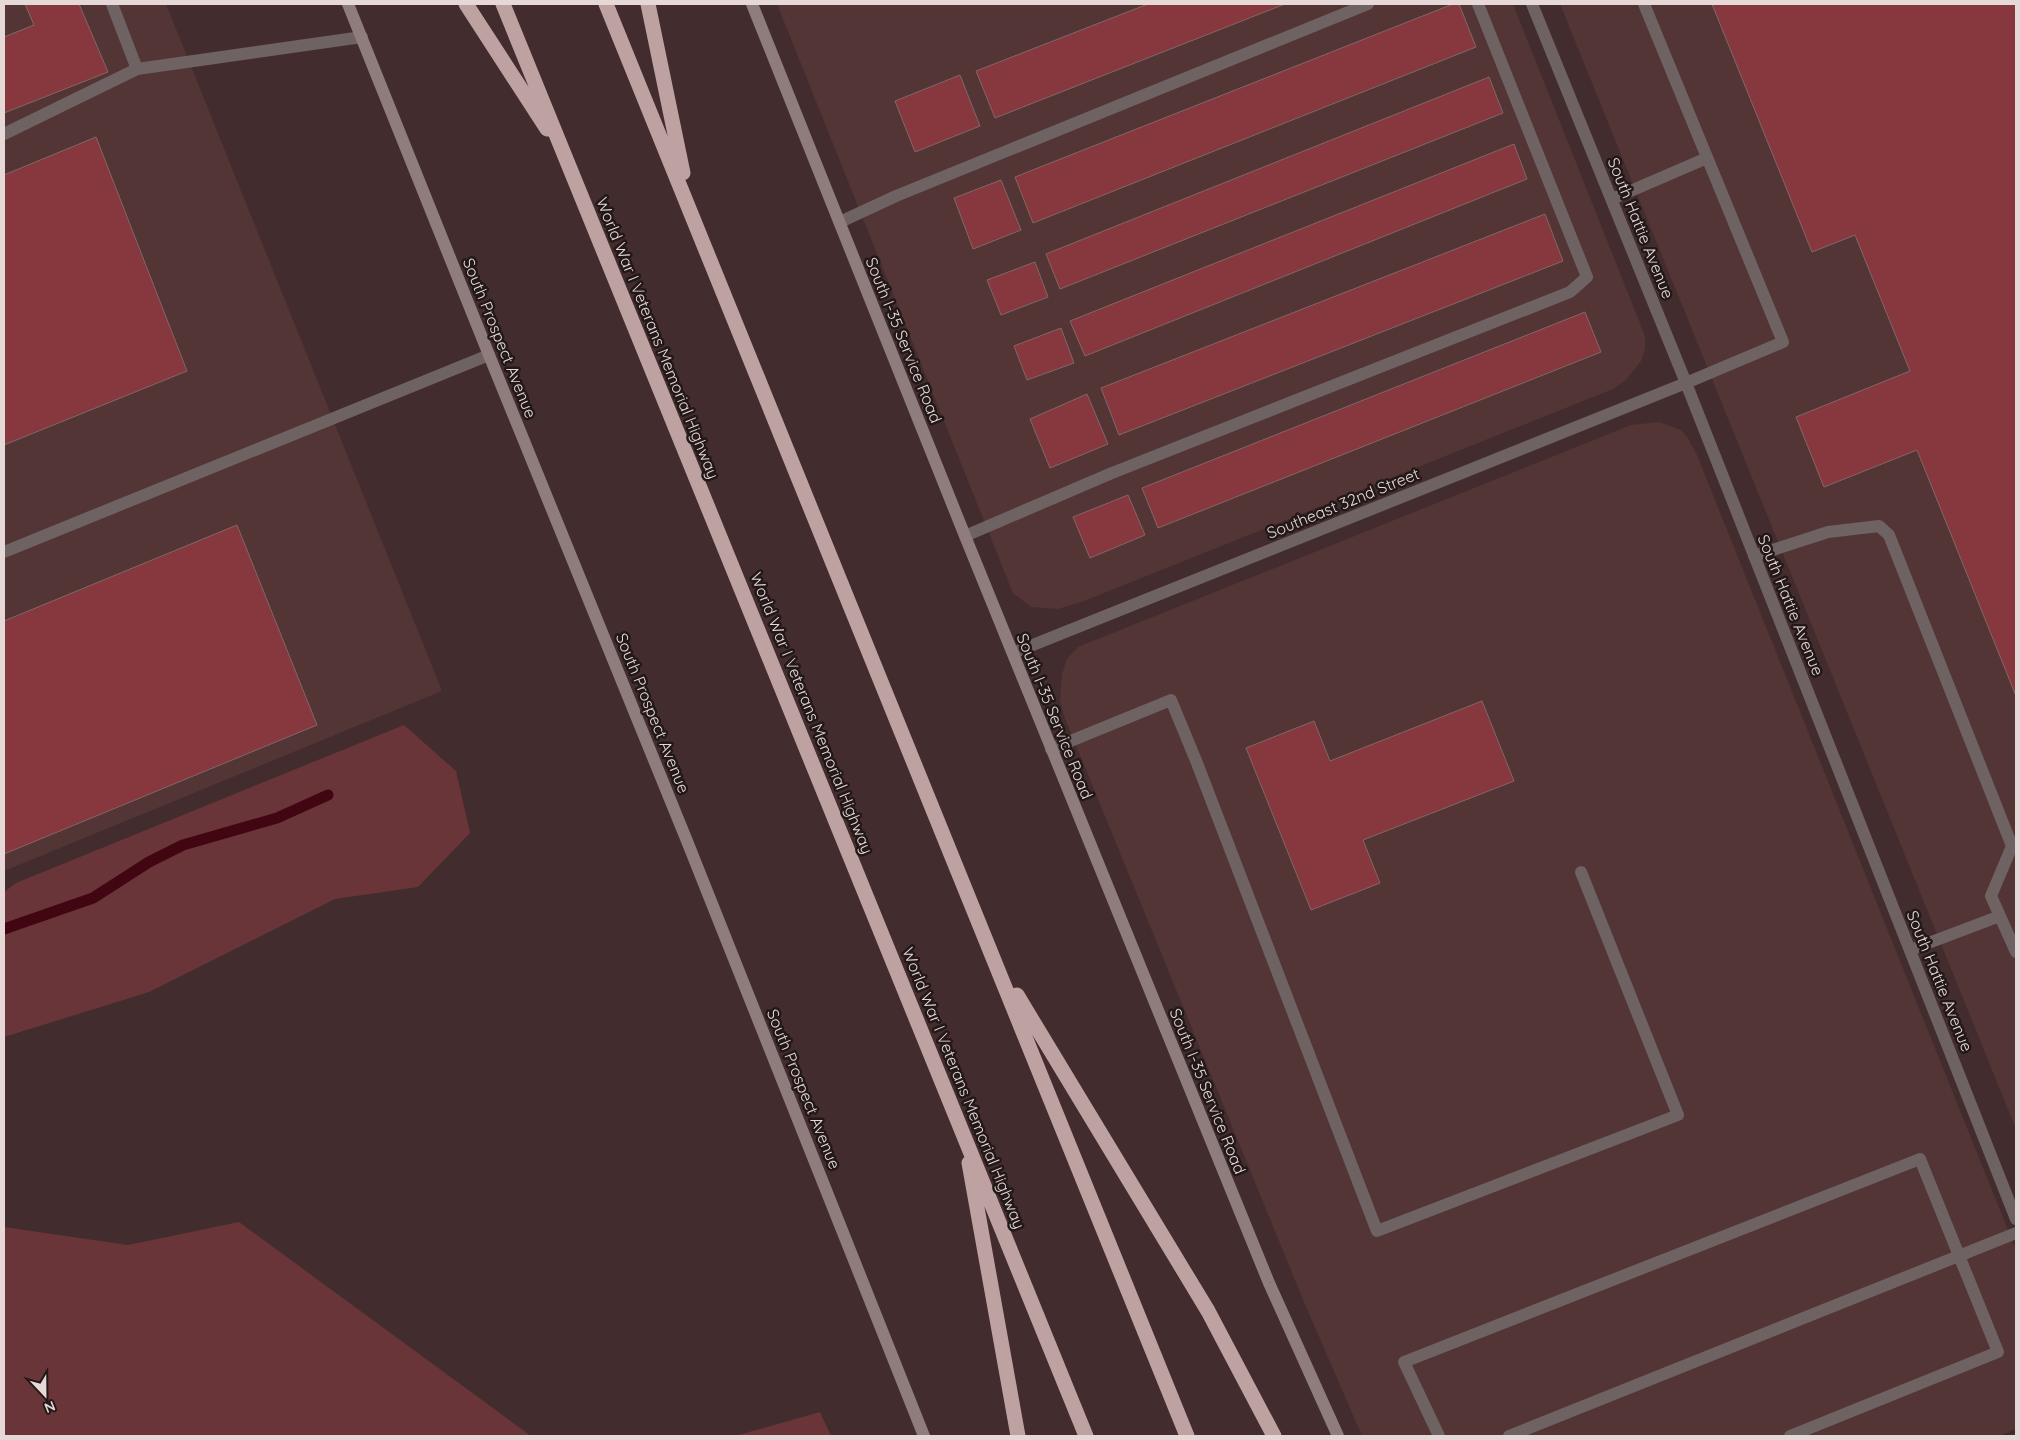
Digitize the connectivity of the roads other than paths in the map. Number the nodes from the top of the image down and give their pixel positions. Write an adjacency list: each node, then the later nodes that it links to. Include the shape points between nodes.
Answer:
1 (112, 4): 13 (street)
2 (348, 4): 12 (main road, South Prospect Avenue)
3 (466, 4): 16 (highway)
4 (504, 4): 16 (highway, World War I Veterans Memorial Highway)
5 (606, 4): 18 (highway)
6 (648, 4): 18 (highway)
7 (752, 4): 19 (main road, South I-35 Service Road)
8 (1368, 4): 19 (street, via 896,196)
9 (1478, 4): 22 (street, via 1587,277 1570,292 1112,473)
10 (1532, 4): 17 (street, South Hattie Avenue)
11 (1644, 4): 15 (street)
12 (362, 36): 13 (street); 20 (main road, South Prospect Avenue)
13 (137, 69): 14 (street)
14 (4, 134)
15 (1707, 158): 17 (street); 21 (street, Southeast 32nd Street, via 1783,342)
16 (566, 159): 32 (highway, World War I Veterans Memorial Highway)
17 (1612, 199): 21 (street, South Hattie Avenue)
18 (690, 212): 31 (highway)
19 (840, 222): 22 (main road, South I-35 Service Road)
20 (489, 355): 23 (street); 37 (main road, South Prospect Avenue)
21 (1686, 384): 24 (street, South Hattie Avenue); 25 (street, Southeast 32nd Street)
22 (965, 536): 25 (main road, South I-35 Service Road)
23 (4, 552)
24 (1754, 556): 28 (street, via 1828,532 1879,526 1889,535 2012,846 1992,896); 29 (street, South Hattie Avenue)
25 (1012, 653): 26 (main road, South I-35 Service Road)
26 (1051, 749): 27 (street, via 1171,700 1377,1231 1678,1115); 42 (main road, South I-35 Service Road, via 1269,1283)
27 (1581, 872)
28 (2000, 916): 29 (street); 30 (street)
29 (1910, 950): 33 (street, South Hattie Avenue)
30 (2016, 952)
31 (992, 955): 40 (highway); 41 (highway, via 1208,1311)
32 (964, 1132): 38 (highway); 39 (highway, World War I Veterans Memorial Highway)
33 (2016, 1219)
34 (2016, 1233): 35 (street)
35 (1958, 1256): 36 (street, via 1998,1352); 43 (street, via 1920,1159 1404,1362); 44 (street)
36 (1804, 1434): 45 (street)
37 (924, 1436)
38 (1018, 1436)
39 (1086, 1436)
40 (1187, 1436)
41 (1274, 1436)
42 (1338, 1436)
43 (1439, 1436)
44 (1509, 1436)
45 (1790, 1436)

